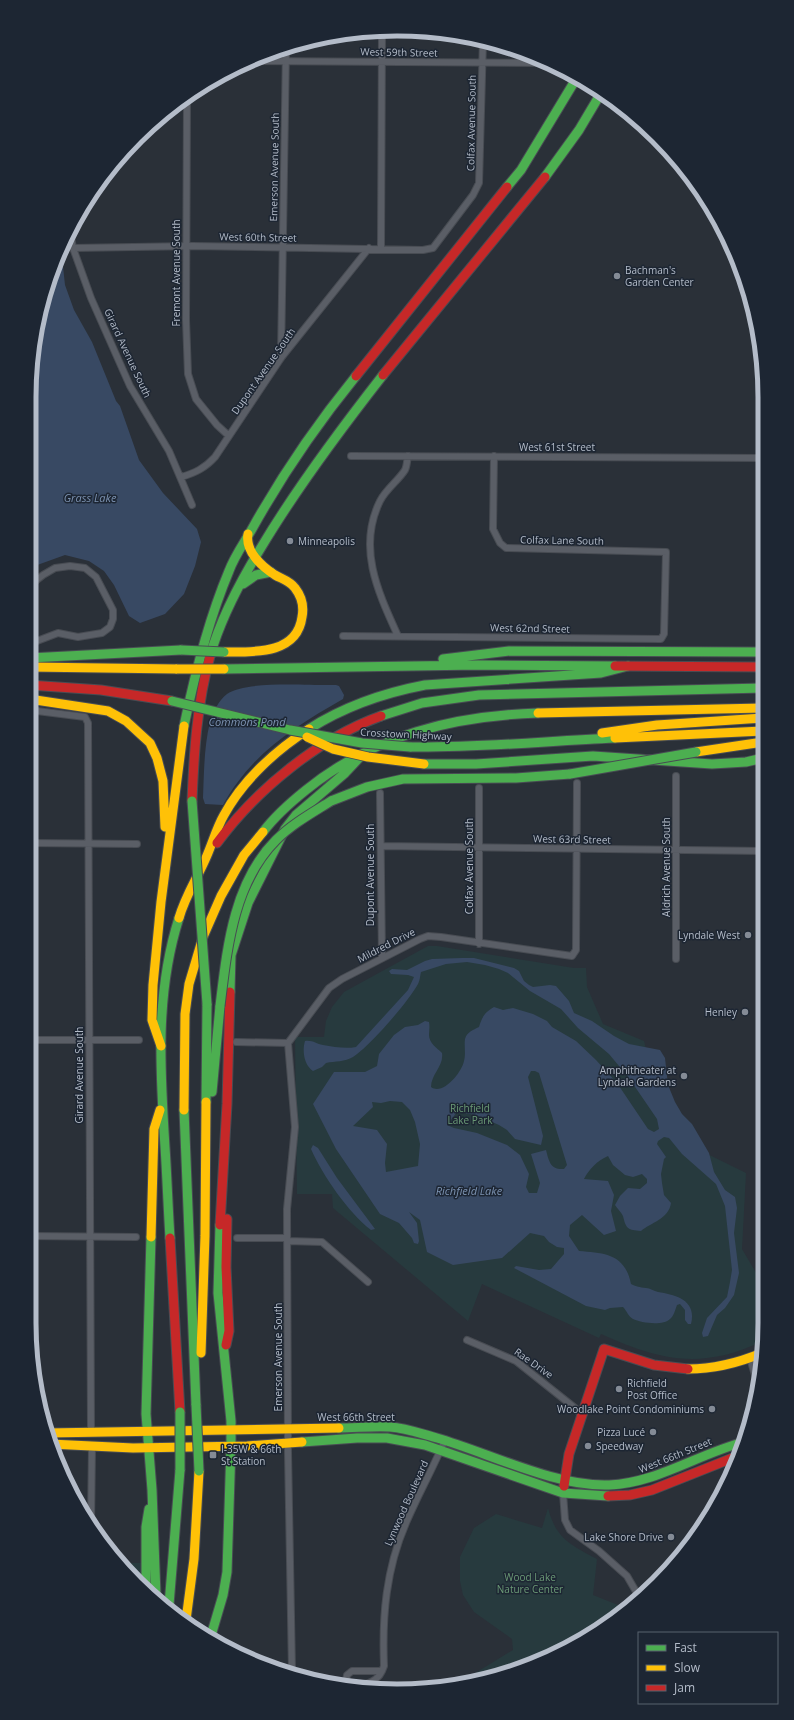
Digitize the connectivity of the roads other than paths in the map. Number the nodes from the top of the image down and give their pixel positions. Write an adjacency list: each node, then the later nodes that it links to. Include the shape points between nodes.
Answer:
1 (382, 37): 6 (street)
2 (483, 46): 7 (street, Colfax Avenue South)
3 (286, 53): 5 (street, Emerson Avenue South)
4 (264, 61): 5 (street, West 59th Street)
5 (286, 61): 6 (street, West 59th Street); 15 (street, Emerson Avenue South)
6 (382, 62): 7 (street, West 59th Street); 18 (street)
7 (483, 63): 8 (street, West 59th Street); 13 (street, Colfax Avenue South, via 479,183)
8 (535, 63)
9 (574, 82): 27 (main road, via 521,170 326,414 282,477)
10 (599, 97): 28 (main road, via 537,188 338,434)
11 (187, 104): 14 (street, Fremont Avenue South)
12 (72, 240): 16 (street, Girard Avenue South)
13 (439, 241): 18 (street, West 60th Street, via 433,248 423,250)
14 (187, 247): 15 (street, West 60th Street); 16 (street, West 60th Street); 20 (street, Fremont Avenue South, via 188,374 196,398 216,425)
15 (283, 247): 17 (street, West 60th Street); 19 (street, Emerson Avenue South)
16 (73, 248): 25 (street, Girard Avenue South, via 91,298 130,386 169,450)
17 (370, 248): 18 (street, West 60th Street); 19 (street, Dupont Avenue South)
18 (381, 248)
19 (281, 358): 20 (street, Dupont Avenue South)
20 (230, 436): 25 (street, Dupont Avenue South, via 206,466)
21 (351, 456): 22 (street, West 61st Street)
22 (408, 456): 23 (street, West 61st Street); 33 (street, via 404,471 380,501 370,530 369,545 374,576)
23 (494, 456): 24 (street, West 61st Street); 34 (street, Colfax Lane South, via 493,529 500,543 506,548 666,552 664,634)
24 (758, 458)
25 (181, 477): 26 (street, Girard Avenue South)
26 (192, 505)
27 (248, 534): 28 (main road, via 249,549); 67 (main road, via 219,596 194,676 182,735)
28 (256, 556): 29 (main road); 31 (main road)
29 (271, 572): 31 (main road, via 253,576); 37 (main road, bridge, via 291,583 298,592 303,610 302,622 292,639 271,650 181,650)
30 (36, 580): 35 (street, via 55,568 85,568 96,577 113,610 114,619 110,627 102,633 78,637 58,633)
31 (238, 589): 78 (main road, bridge, via 222,621 210,654 202,688 194,746 192,801 207,1004)
32 (342, 636): 33 (street, West 62nd Street)
33 (398, 636): 34 (street, West 62nd Street)
34 (661, 639)
35 (36, 641)
36 (758, 652): 38 (main road, via 509,651)
37 (36, 658)
38 (375, 666): 39 (main road); 40 (main road, bridge, via 224,669)
39 (628, 666): 41 (main road); 66 (main road, via 601,673 398,689 361,701 328,716 287,743 253,775 226,809)
40 (36, 667)
41 (758, 667)
42 (36, 685): 48 (main road, Crosstown Highway, bridge, via 125,692)
43 (758, 688): 66 (main road, via 494,695 449,698 398,709 339,734 291,767 245,810)
44 (36, 700): 67 (main road, via 108,711 126,721 150,743 163,780 165,838)
45 (758, 708): 52 (main road, via 490,716 447,722 407,734)
46 (36, 711): 59 (street, Girard Avenue South, via 85,717 88,723)
47 (758, 718): 50 (main road, via 657,725)
48 (290, 730): 50 (main road, Crosstown Highway, bridge, via 362,743 410,747 458,748); 53 (main road, bridge, via 333,749 368,757 424,764 476,764 593,756 712,764)
49 (758, 731): 50 (main road, Crosstown Highway)
50 (534, 742)
51 (758, 743): 78 (main road, bridge, via 570,774 516,778 403,780 367,786 331,801 293,826 270,846 252,873 237,907 227,948)
52 (367, 751): 89 (main road, via 322,777 282,809 263,829 237,864 216,904 197,954 186,995 184,1096); 92 (main road, via 296,815 285,829 246,910 231,955 225,1149 229,1331 224,1357)
53 (758, 759)
54 (676, 776): 64 (street, Aldrich Avenue South)
55 (577, 782): 63 (street)
56 (479, 788): 62 (street, Colfax Avenue South)
57 (380, 793): 61 (street, Dupont Avenue South)
58 (36, 843): 59 (street)
59 (88, 844): 60 (street); 72 (street, Girard Avenue South)
60 (137, 844)
61 (381, 846): 62 (street, West 63rd Street); 69 (street, Dupont Avenue South)
62 (479, 848): 63 (street, West 63rd Street); 68 (street, Colfax Avenue South)
63 (577, 849): 64 (street, West 63rd Street); 68 (street, Mildred Drive, via 576,950 572,956)
64 (676, 850): 65 (street, West 63rd Street); 70 (street, Aldrich Avenue South)
65 (758, 851)
66 (204, 861): 76 (main road, via 174,930 166,975)
67 (161, 902): 76 (main road, via 152,1020)
68 (479, 944): 69 (street, Mildred Drive, via 428,936)
69 (382, 958): 75 (street, Mildred Drive, via 329,988)
70 (676, 959)
71 (36, 1040): 72 (street)
72 (89, 1040): 73 (street); 80 (street, Girard Avenue South)
73 (139, 1040)
74 (236, 1042): 75 (street)
75 (288, 1043): 83 (street, Emerson Avenue South, via 295,1127 287,1209)
76 (161, 1046): 77 (main road)
77 (162, 1103): 93 (main road, via 154,1129); 112 (main road, bridge, via 180,1412 180,1470)
78 (204, 1173): 89 (main road, via 202,1337)
79 (36, 1236): 80 (street)
80 (90, 1237): 81 (street); 95 (street, Girard Avenue South)
81 (136, 1237)
82 (237, 1238): 83 (street)
83 (287, 1240): 84 (street, via 322,1242); 91 (street, Emerson Avenue South)
84 (368, 1282)
85 (467, 1340): 90 (street, Rae Drive, via 516,1362)
86 (756, 1355): 87 (main road)
87 (750, 1358): 88 (street); 90 (main road, via 716,1367 681,1368 653,1365 604,1348)
88 (754, 1373)
89 (196, 1377): 113 (main road, bridge, via 199,1471 194,1559)
90 (582, 1416): 105 (main road, via 569,1454)
91 (288, 1429): 92 (main road, West 66th Street); 96 (main road, West 66th Street, via 390,1426); 97 (street, Emerson Avenue South)
92 (231, 1430): 93 (main road, West 66th Street); 101 (main road)
93 (147, 1431): 95 (main road, West 66th Street); 102 (main road)
94 (53, 1433): 95 (main road, West 66th Street)
95 (91, 1433)
96 (444, 1440): 103 (street, Lynwood Boulevard); 105 (main road, West 66th Street)
97 (288, 1443): 101 (main road, West 66th Street); 103 (main road, West 66th Street, via 387,1438); 115 (street, Emerson Avenue South)
98 (57, 1444): 100 (main road, West 66th Street)
99 (737, 1444): 105 (main road, West 66th Street, via 648,1479 604,1485)
100 (92, 1446): 102 (main road, West 66th Street); 108 (street)
101 (231, 1446): 102 (main road, West 66th Street); 114 (main road, via 227,1572)
102 (148, 1447): 106 (main road)
103 (440, 1451): 107 (main road, West 66th Street); 116 (street, Lynwood Boulevard, via 405,1524 395,1552 384,1608)
104 (732, 1458): 107 (main road, West 66th Street, via 676,1482 637,1493 608,1496)
105 (565, 1481): 107 (main road)
106 (152, 1490): 109 (main road, via 146,1527); 110 (main road)
107 (563, 1493): 111 (street, via 565,1520 570,1530 627,1576)
108 (91, 1515)
109 (146, 1582)
110 (156, 1591)
111 (637, 1593)
112 (169, 1603)
113 (187, 1616)
114 (212, 1633)
115 (292, 1668)
116 (382, 1671): 117 (street, via 352,1671 347,1675); 118 (street, via 379,1679)
117 (346, 1680)
118 (372, 1683)

